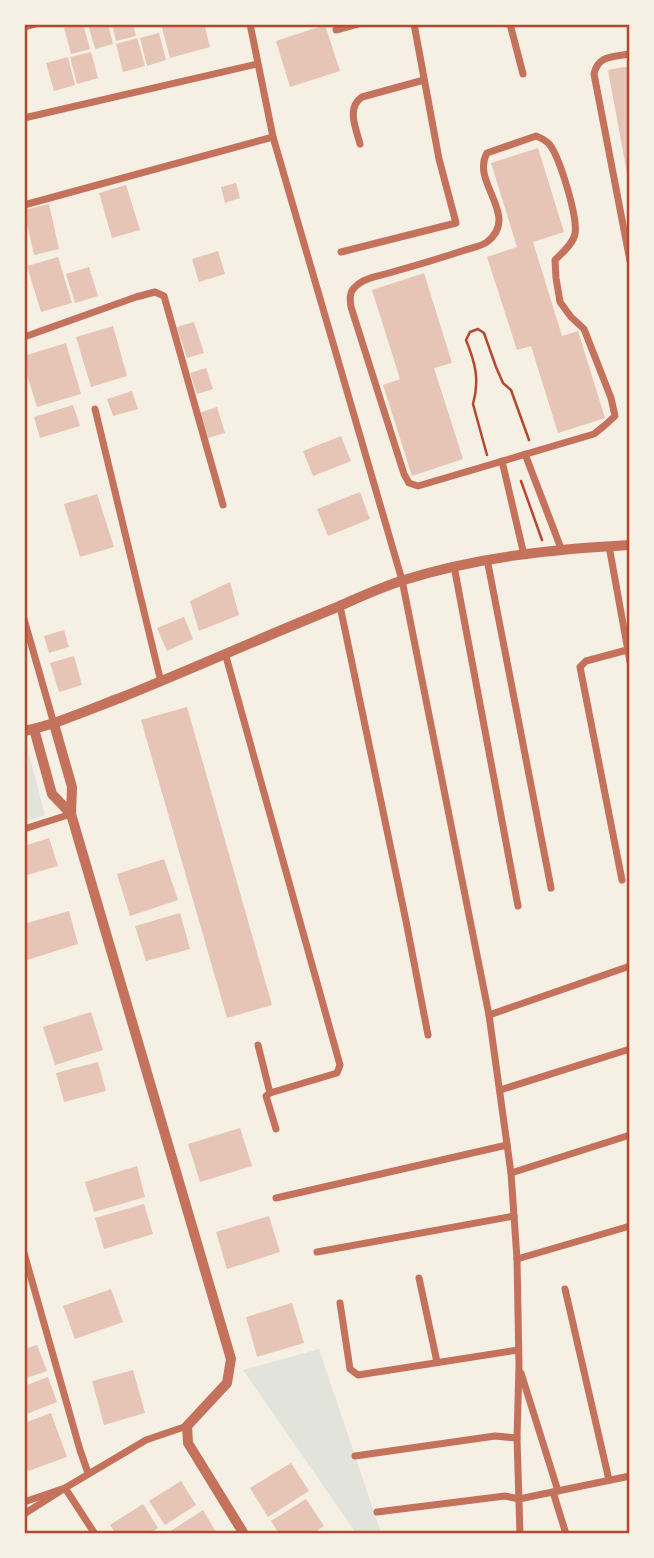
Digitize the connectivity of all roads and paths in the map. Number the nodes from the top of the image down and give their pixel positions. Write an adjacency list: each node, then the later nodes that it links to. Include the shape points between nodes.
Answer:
1 (35, 24): 6 (street)
2 (250, 24): 9 (street)
3 (358, 24): 7 (street)
4 (414, 24): 11 (street)
5 (509, 24): 10 (street)
6 (24, 27)
7 (336, 30)
8 (629, 54): 17 (street, via 602,59 594,74)
9 (257, 64): 12 (street); 13 (street)
10 (523, 74)
11 (425, 80): 14 (street, via 355,102 352,111); 16 (street, via 456,223)
12 (24, 118)
13 (272, 137): 15 (street); 32 (street)
14 (360, 144)
15 (24, 205)
16 (341, 251)
17 (629, 261)
18 (24, 337): 24 (street, via 136,297 155,292 164,296)
19 (95, 409): 38 (street)
20 (529, 453): 21 (street); 23 (path, via 511,390 503,383 484,333 478,329 466,340 477,374 473,404); 23 (street, via 594,434 615,416 584,329 560,302 555,261 575,235 573,211 555,155 548,142 536,136 487,153 483,160 500,221 497,232 485,243 372,278 357,284 350,297 409,483 418,486); 27 (street)
21 (513, 458): 22 (street); 28 (path)
22 (502, 461): 23 (street); 29 (street)
23 (489, 464)
24 (223, 505)
25 (629, 545): 26 (street)
26 (609, 546): 27 (street); 35 (street)
27 (562, 551): 28 (street)
28 (547, 552): 29 (street)
29 (524, 555): 30 (street)
30 (487, 559): 31 (street); 44 (street)
31 (454, 566): 32 (street); 45 (street)
32 (402, 580): 33 (street); 47 (street)
33 (340, 606): 36 (street); 48 (street)
34 (24, 619): 39 (street)
35 (627, 650): 37 (street); 43 (street, via 586,661 580,667)
36 (225, 653): 38 (street); 52 (street, via 340,1065 337,1073)
37 (629, 662)
38 (161, 682): 39 (street)
39 (54, 723): 40 (street); 41 (street, via 72,787)
40 (29, 730): 41 (street, via 52,794)
41 (71, 814): 42 (street); 69 (street, via 231,1359 227,1383)
42 (24, 830)
43 (622, 880)
44 (551, 888)
45 (518, 906)
46 (629, 966): 47 (street)
47 (489, 1015): 51 (street)
48 (428, 1035)
49 (258, 1045): 52 (street)
50 (629, 1049): 51 (street)
51 (499, 1090): 55 (street)
52 (270, 1093): 53 (street, via 266,1096)
53 (276, 1129)
54 (629, 1135): 56 (street)
55 (507, 1145): 56 (street); 57 (street)
56 (511, 1173): 58 (street)
57 (276, 1198)
58 (514, 1216): 60 (street); 62 (street)
59 (629, 1226): 62 (street)
60 (317, 1252)
61 (24, 1253): 72 (street)
62 (517, 1259): 66 (street)
63 (419, 1278): 67 (street)
64 (565, 1289): 74 (street)
65 (340, 1303): 67 (street, via 350,1369 358,1375)
66 (518, 1350): 67 (street); 68 (street)
67 (437, 1362)
68 (519, 1365): 70 (street); 76 (street)
69 (187, 1426): 72 (street, via 146,1440); 82 (street, via 188,1443)
70 (517, 1438): 71 (street, via 495,1436); 77 (street)
71 (355, 1456)
72 (88, 1473): 75 (street)
73 (629, 1476): 74 (street)
74 (609, 1480): 76 (street)
75 (65, 1488): 78 (street); 80 (street); 81 (street)
76 (555, 1492): 77 (street); 84 (street)
77 (519, 1499): 79 (street, via 505,1496); 83 (street)
78 (24, 1502)
79 (377, 1512)
80 (24, 1514)
81 (94, 1534)
82 (244, 1534)
83 (520, 1534)
84 (566, 1534)

